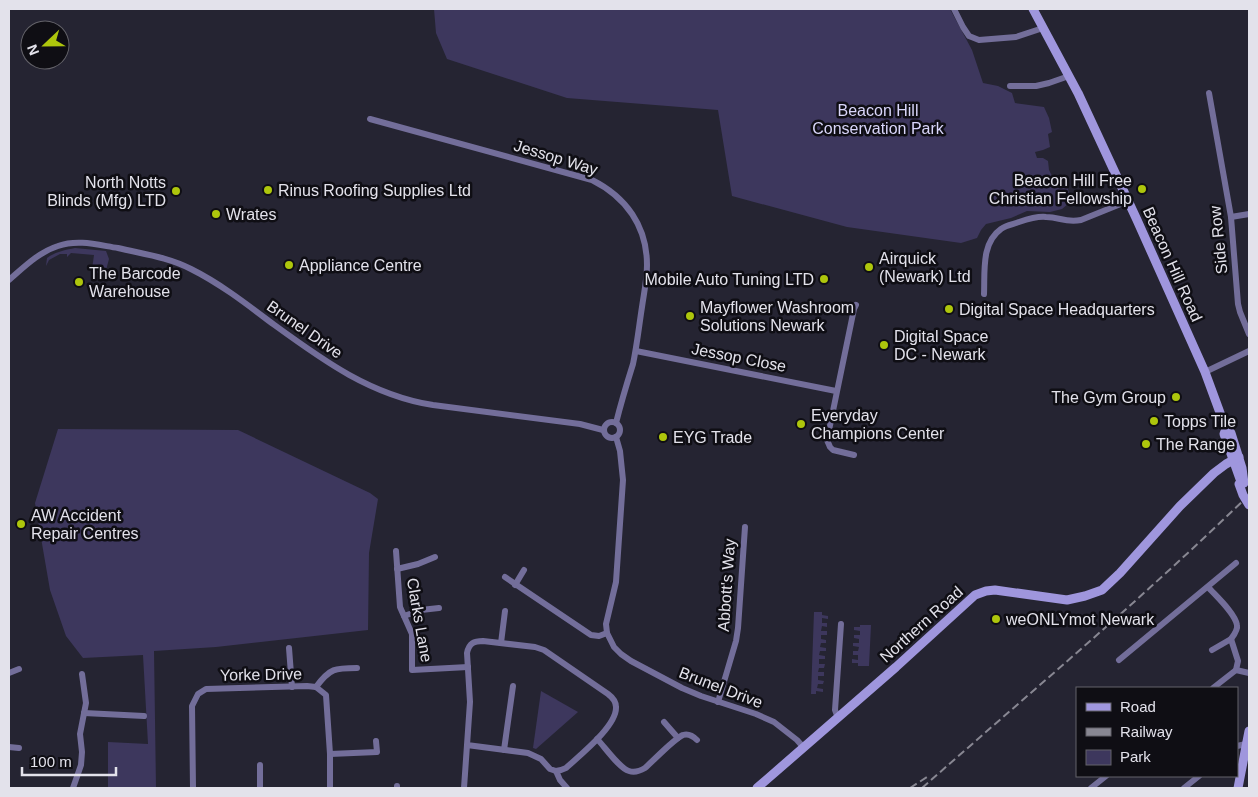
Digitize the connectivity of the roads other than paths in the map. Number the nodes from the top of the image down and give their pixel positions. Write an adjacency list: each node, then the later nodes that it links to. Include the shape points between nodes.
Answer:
1 (954, 9): 3 (street, via 968,36 979,40 1016,37)
2 (1033, 9): 3 (street, Beacon Hill Road)
3 (1043, 28): 4 (street, Beacon Hill Road)
4 (1069, 76): 5 (street, via 1048,84); 8 (street, Beacon Hill Road)
5 (1010, 86)
6 (1209, 92): 10 (street, Side Row, via 1221,141)
7 (370, 119): 15 (street, Jessop Way, via 592,180 618,196 637,220 647,264)
8 (1128, 201): 12 (street, via 1073,222 1040,217 1002,228 991,239 987,249); 17 (street, Beacon Hill Road)
9 (1249, 214): 10 (street)
10 (1231, 217): 14 (street, Side Row, via 1238,304)
11 (9, 280): 20 (street, Brunel Drive, via 41,254 75,242 162,258 201,274 338,369 390,394 427,404 590,425)
12 (984, 294)
13 (856, 305): 18 (street)
14 (1249, 334)
15 (636, 351): 18 (street, Jessop Close); 19 (street, Jessop Way)
16 (1249, 351): 17 (street)
17 (1205, 372): 23 (street, Beacon Hill Road, via 1226,429 1224,434)
18 (836, 391): 22 (street, via 828,444 832,450)
19 (616, 423): 20 (street, via 605,424); 21 (street, via 620,429)
20 (603, 430): 21 (street, via 607,437)
21 (616, 437): 40 (street, via 622,480 616,582 607,618)
22 (854, 455)
23 (1236, 459): 24 (street, Northern Road); 25 (street, via 1242,468)
24 (1214, 473): 25 (street, via 1231,473); 60 (street, Northern Road, via 1102,590 1068,600 995,590 979,593)
25 (1241, 484): 26 (street)
26 (1249, 504)
27 (745, 527): 57 (street, Abbott's Way, via 736,641)
28 (396, 551): 31 (street, Clarks Lane)
29 (435, 557): 31 (street)
30 (1236, 563): 35 (street)
31 (398, 569): 38 (street, Clarks Lane, via 400,607)
32 (524, 570): 34 (street)
33 (504, 577): 34 (street)
34 (515, 584): 40 (street, via 591,635)
35 (1208, 587): 41 (street, via 1232,614 1237,626); 45 (street)
36 (439, 608): 38 (street)
37 (505, 611): 42 (street)
38 (404, 616): 46 (street, Clarks Lane, via 412,634 412,670)
39 (841, 624): 60 (street, via 835,710)
40 (607, 633): 57 (street, Brunel Drive, via 614,647 626,658)
41 (1231, 639): 44 (street); 49 (street, via 1238,661)
42 (501, 642): 46 (street, via 476,641 471,644 467,653); 64 (street, via 544,650 611,696 616,703 615,715)
43 (289, 648): 54 (street)
44 (1212, 650)
45 (1119, 660)
46 (468, 667): 68 (street)
47 (357, 668): 55 (street, via 332,670)
48 (19, 669): 50 (street)
49 (1236, 670): 51 (street); 56 (street)
50 (9, 673)
51 (1249, 673)
52 (82, 674): 58 (street, via 86,702)
53 (513, 686): 73 (street)
54 (292, 687): 55 (street, Yorke Drive); 81 (street, Yorke Drive, via 206,689 198,694 192,706)
55 (316, 687): 74 (street, Yorke Drive, via 326,695)
56 (1214, 687)
57 (718, 702): 72 (street, Brunel Drive, via 774,722)
58 (84, 713): 59 (street); 80 (street, via 80,734 81,765)
59 (144, 716)
60 (838, 718): 72 (street, Northern Road)
61 (664, 722): 63 (street)
62 (1249, 731): 67 (street)
63 (678, 738): 64 (street, via 645,768 633,772 626,770); 65 (street, via 693,735)
64 (597, 739): 77 (street, via 566,768)
65 (697, 740)
66 (376, 741): 74 (street, via 377,752)
67 (1246, 744): 69 (street); 75 (street)
68 (467, 745): 73 (street); 84 (street)
69 (1238, 746)
70 (9, 747): 71 (street)
71 (19, 748)
72 (804, 748): 86 (street, Northern Road)
73 (504, 750): 77 (street, via 528,753)
74 (330, 754): 83 (street, Yorke Drive)
75 (1246, 760): 89 (street)
76 (260, 765): 82 (street)
77 (556, 771): 85 (street)
78 (1105, 777): 87 (street)
79 (1198, 777): 88 (street)
80 (73, 788)
81 (193, 788)
82 (260, 788)
83 (330, 788)
84 (464, 788)
85 (567, 788)
86 (758, 788)
87 (1091, 788)
88 (1184, 788)
89 (1238, 788)

